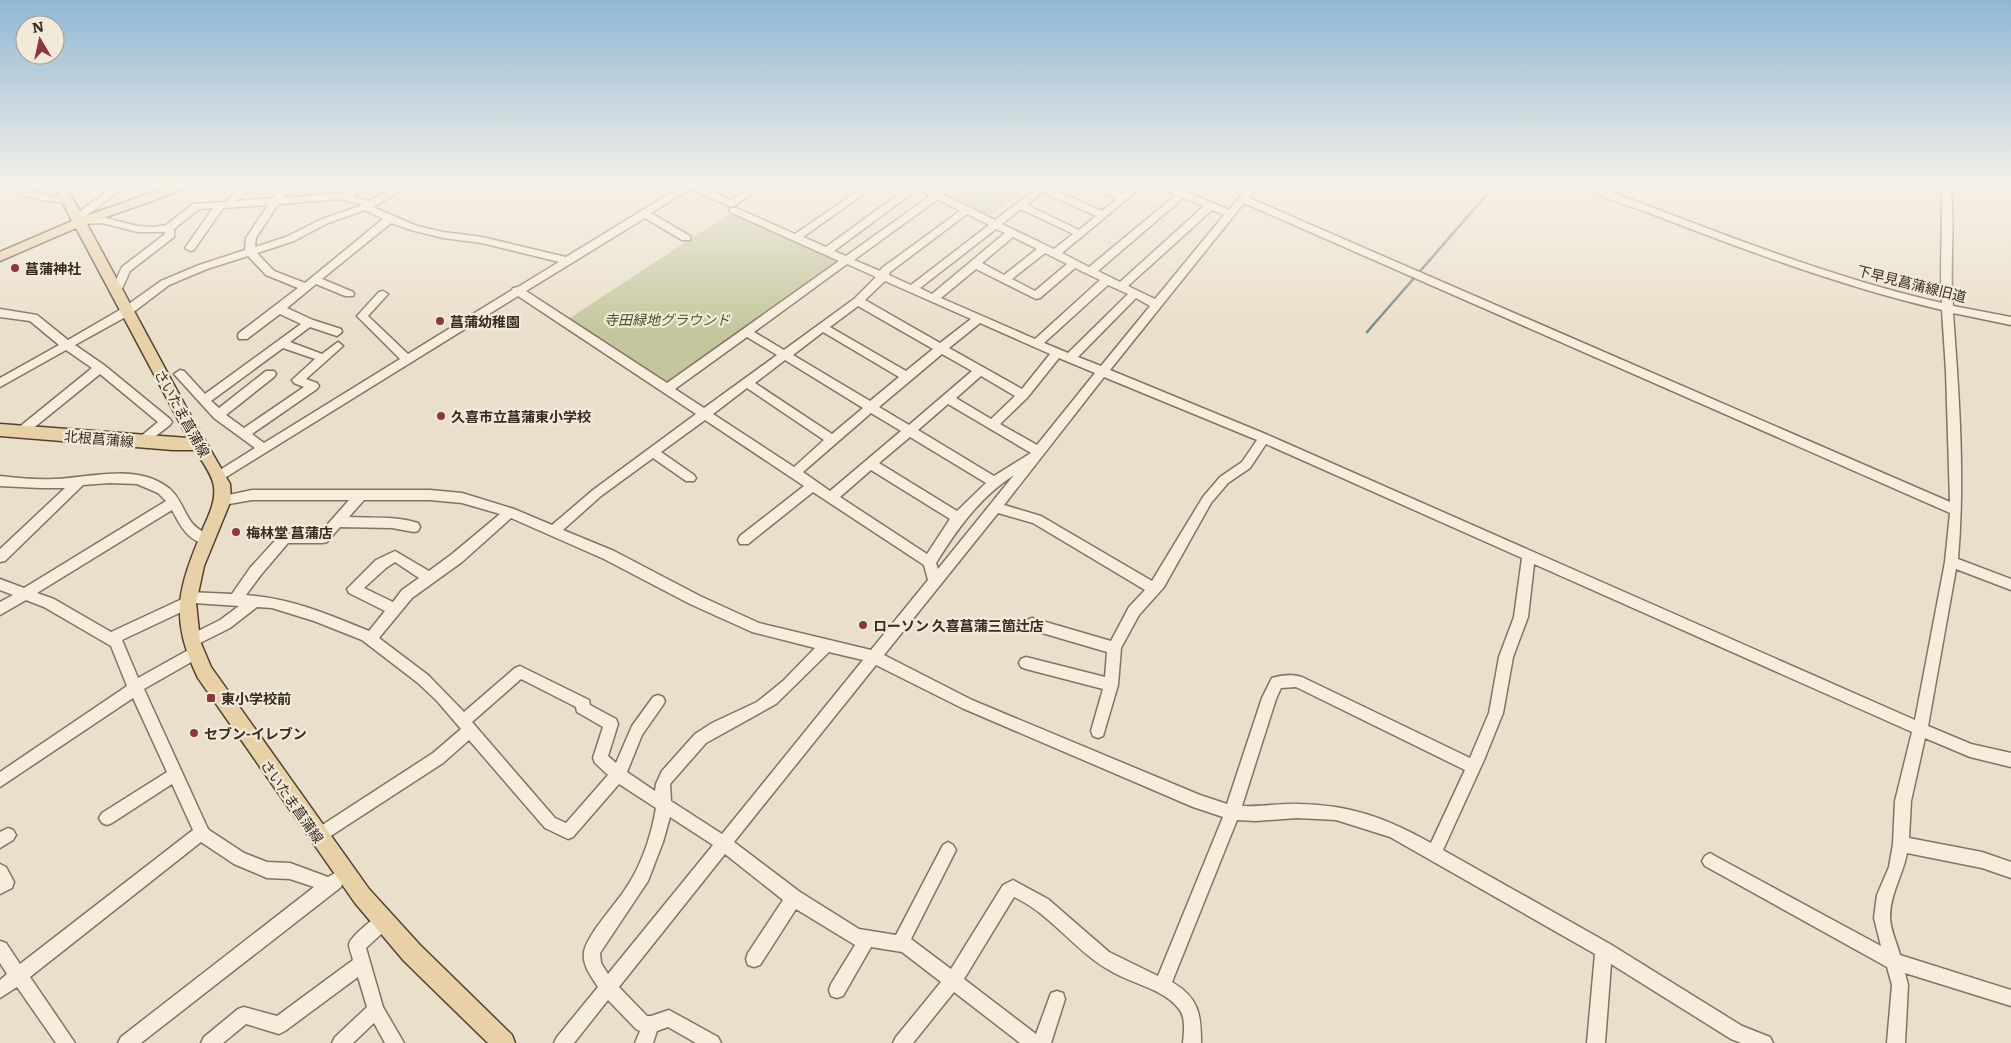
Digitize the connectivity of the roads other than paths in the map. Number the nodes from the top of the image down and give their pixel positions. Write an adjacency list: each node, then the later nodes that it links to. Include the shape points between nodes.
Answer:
1 (52, 233): 34 (main road)
2 (86, 233): 48 (main road, さいたま菖蒲線)
3 (170, 233): 48 (street, via 126,269)
4 (202, 233): 29 (street)
5 (255, 233): 31 (street)
6 (301, 233): 31 (street)
7 (373, 233): 41 (street)
8 (437, 233): 35 (street)
9 (611, 233): 35 (street)
10 (677, 233): 27 (street)
11 (783, 233): 28 (street)
12 (803, 233): 28 (street)
13 (852, 233): 32 (street)
14 (884, 233): 36 (street)
15 (936, 233): 40 (street, via 886,270)
16 (985, 233): 46 (street)
17 (1013, 233): 38 (street)
18 (1015, 233): 30 (street)
19 (1077, 233): 26 (street)
20 (1137, 233): 39 (street)
21 (1181, 233): 45 (street)
22 (1215, 233): 54 (street)
23 (1319, 233): 116 (street)
24 (1712, 233): 55 (street, 下早見菖蒲線旧道, via 1787,261)
25 (1947, 233): 55 (street)
26 (1080, 234): 33 (street)
27 (686, 238)
28 (795, 238): 32 (street)
29 (190, 248)
30 (1045, 248): 33 (street); 42 (street)
31 (250, 252): 44 (street, via 270,273); 57 (street, via 165,283)
32 (826, 252): 36 (street)
33 (1056, 253): 37 (street)
34 (0, 257)
35 (566, 260): 47 (street)
36 (846, 260): 40 (street); 64 (street)
37 (1074, 263): 39 (street); 42 (street, via 1036,296)
38 (975, 264): 42 (street); 52 (street)
39 (1091, 272): 43 (street)
40 (883, 277): 46 (street); 53 (street)
41 (315, 280): 44 (street); 50 (street)
42 (1004, 280)
43 (1107, 280): 45 (street); 67 (street)
44 (306, 287): 56 (street)
45 (1121, 287): 49 (street)
46 (912, 289): 52 (street)
47 (517, 290): 75 (street); 84 (street)
48 (116, 291): 57 (main road, さいたま菖蒲線)
49 (1135, 293): 54 (street); 74 (street)
50 (349, 294)
51 (383, 294): 75 (street, via 362,316)
52 (934, 299): 59 (street)
53 (858, 301): 62 (street); 70 (street)
54 (1156, 304): 78 (street)
55 (1947, 308): 60 (street, 下早見菖蒲線旧道); 116 (street)
56 (279, 309): 61 (street); 65 (street)
57 (127, 311): 68 (street); 99 (main road, さいたま菖蒲線)
58 (0, 313): 68 (street, via 33,318)
59 (978, 319): 67 (street); 70 (street)
60 (2011, 321)
61 (308, 323): 63 (street); 66 (street)
62 (824, 328): 72 (street); 81 (street)
63 (337, 332)
64 (747, 332): 72 (street); 84 (street)
65 (243, 336)
66 (281, 343): 73 (street); 87 (street)
67 (1036, 344): 71 (street)
68 (68, 346): 76 (street); 82 (street)
69 (338, 346): 73 (street)
70 (942, 348): 77 (street); 81 (street)
71 (1057, 353): 74 (street); 85 (street)
72 (786, 356): 83 (street); 88 (street)
73 (323, 358): 95 (street, via 298,380 313,386)
74 (1070, 358): 78 (street)
75 (407, 359): 100 (street)
76 (100, 368): 93 (street); 98 (street, via 166,422)
77 (981, 370): 85 (street); 86 (street)
78 (1102, 372): 96 (street); 102 (street)
79 (180, 374): 87 (street)
80 (270, 374): 90 (street)
81 (906, 376): 88 (street)
82 (0, 383)
83 (747, 383): 89 (street); 97 (street)
84 (663, 386): 89 (street)
85 (1023, 395): 91 (street)
86 (947, 398): 91 (street); 94 (street)
87 (204, 400): 90 (street)
88 (871, 407): 94 (street); 97 (street)
89 (704, 414): 101 (street); 104 (street)
90 (218, 415): 95 (street)
91 (992, 426): 102 (street)
92 (0, 430): 93 (main road, 北根菖蒲線)
93 (22, 431): 98 (main road, 北根菖蒲線)
94 (911, 432): 103 (street); 109 (street)
95 (244, 434): 100 (street)
96 (1264, 438): 124 (street); 132 (street, via 1246,465 1224,480 1207,500)
97 (833, 440): 104 (street)
98 (140, 442): 99 (main road, 北根菖蒲線)
99 (199, 444): 105 (main road, さいたま菖蒲線)
100 (263, 448): 105 (street)
101 (653, 452): 106 (street); 121 (street)
102 (1039, 452): 109 (street); 115 (street)
103 (871, 464): 112 (street); 118 (street)
104 (794, 473): 110 (street)
105 (219, 476): 113 (main road, さいたま菖蒲線)
106 (690, 478)
107 (0, 481): 108 (street, via 26,484)
108 (80, 481): 114 (street, via 133,478 158,487); 125 (street)
109 (994, 482): 118 (street)
110 (813, 485): 112 (street); 123 (street)
111 (361, 494): 113 (street, via 252,496); 117 (street, via 462,498); 119 (street)
112 (831, 497): 126 (street)
113 (223, 500): 122 (main road, さいたま菖蒲線)
114 (174, 502): 122 (street, via 190,531); 133 (street)
115 (996, 507): 129 (street); 132 (street, via 1037,519)
116 (1956, 510): 127 (street)
117 (510, 512): 121 (street); 128 (street)
118 (958, 518): 126 (street)
119 (337, 522): 120 (street, via 392,523); 135 (street, via 323,538 285,538)
120 (414, 527)
121 (553, 530): 142 (street, via 757,628)
122 (206, 540): 134 (main road, さいたま菖蒲線)
123 (744, 540)
124 (1529, 555): 151 (street); 154 (street, via 1521,617 1506,656 1496,714)
125 (0, 557)
126 (929, 562): 129 (street)
127 (1951, 562): 131 (street); 151 (street)
128 (430, 578): 138 (street); 138 (street, via 395,556 381,564 354,589)
129 (935, 581): 145 (street)
130 (0, 584): 133 (street)
131 (2011, 585)
132 (1154, 588): 144 (street, via 1134,611)
133 (26, 593): 137 (street); 141 (street, via 50,603)
134 (187, 600): 135 (street); 141 (street); 143 (main road, さいたま菖蒲線)
135 (235, 600): 136 (street)
136 (255, 601): 140 (street, via 272,602 317,616); 143 (street)
137 (0, 609)
138 (394, 609): 140 (street)
139 (1032, 624): 144 (street)
140 (370, 638): 150 (street, via 423,679)
141 (111, 639): 148 (street, via 116,642)
142 (826, 646): 145 (street); 158 (street, via 764,704 743,717 710,730 694,744 663,784)
143 (193, 647): 148 (street); 162 (main road, さいたま菖蒲線, via 218,694)
144 (1114, 648): 147 (street)
145 (874, 657): 159 (street, via 1035,734); 163 (street)
146 (1026, 662): 147 (street)
147 (1112, 685): 152 (street)
148 (136, 687): 155 (street); 157 (street)
149 (658, 701): 156 (street, via 636,731)
150 (466, 726): 156 (street, via 550,823 568,832); 156 (street, via 520,672 584,704 582,708 611,724 600,758); 162 (street, via 438,758)
151 (1920, 729): 153 (street, via 1970,750); 164 (street, via 1903,801)
152 (1098, 731)
153 (2011, 760)
154 (1473, 767): 159 (street, via 1297,681 1277,682); 166 (street)
155 (176, 774): 160 (street); 161 (street)
156 (618, 775): 158 (street)
157 (0, 780)
158 (665, 804): 163 (street); 184 (street, via 653,850 641,878 592,952 593,965)
159 (1232, 813): 166 (street, via 1297,811 1344,815 1394,831); 183 (street)
160 (107, 818)
161 (202, 832): 170 (street, via 239,859 268,870); 181 (street)
162 (318, 836): 170 (main road, さいたま菖蒲線)
163 (724, 844): 172 (street); 184 (street)
164 (1901, 844): 168 (street, via 1982,860); 179 (street, via 1897,867 1884,894 1882,918)
165 (948, 850): 175 (street)
166 (1434, 853): 177 (street)
167 (1710, 861): 179 (street)
168 (2011, 870)
169 (0, 872): 171 (street, via 6,882)
170 (338, 880): 173 (main road, さいたま菖蒲線); 192 (street)
171 (0, 886)
172 (794, 898): 174 (street, via 856,937); 178 (street)
173 (383, 922): 180 (street, via 358,945); 196 (main road, さいたま菖蒲線)
174 (867, 939): 175 (street); 186 (street)
175 (900, 944): 182 (street, via 905,944)
176 (0, 949): 181 (street)
177 (1604, 950): 204 (street); 205 (street, via 1737,1033)
178 (754, 959)
179 (1893, 961): 187 (street); 206 (street, via 1900,984)
180 (362, 963): 189 (street); 193 (street, via 279,1025 244,1016)
181 (18, 976): 185 (street); 191 (street)
182 (953, 981): 183 (street, via 1013,888 1054,913 1094,951 1117,966); 200 (street); 201 (street)
183 (1162, 986): 203 (street, via 1188,1006)
184 (608, 988): 190 (street, via 642,1023); 197 (street)
185 (0, 990)
186 (837, 990)
187 (2011, 998)
188 (1057, 999): 202 (street)
189 (376, 1010): 194 (street); 195 (street)
190 (652, 1025): 198 (street); 199 (street, via 669,1018)
191 (66, 1043)
192 (127, 1043)
193 (210, 1043)
194 (341, 1043)
195 (395, 1043)
196 (504, 1043)
197 (564, 1043)
198 (644, 1043)
199 (712, 1043)
200 (902, 1043)
201 (1034, 1043)
202 (1042, 1043)
203 (1192, 1043)
204 (1596, 1043)
205 (1764, 1043)
206 (1896, 1043)

